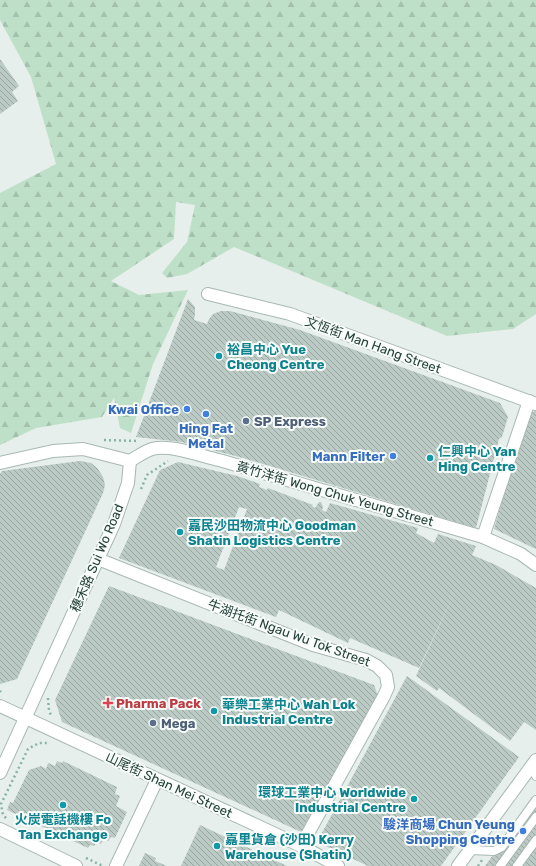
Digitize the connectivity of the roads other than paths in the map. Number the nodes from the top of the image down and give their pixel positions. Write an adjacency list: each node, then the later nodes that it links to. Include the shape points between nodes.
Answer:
1 (208, 294): 2 (street, 文恆街 Man Hang Street, via 290,314)
2 (532, 402): 5 (street)
3 (130, 461): 4 (street, via 83,450 53,451); 5 (street, 黃竹洋街 Wong Chuk Yeung Street, via 152,449 177,450 234,464); 6 (street, 穗禾路 Sui Wo Road, via 124,496)
4 (0, 463)
5 (483, 537): 7 (street, 黃竹洋街 Wong Chuk Yeung Street, via 521,554)
6 (98, 560): 9 (street, 穗禾路 Sui Wo Road); 17 (street, 牛湖托街 Ngau Wu Tok Street, via 313,645 366,660 386,675 388,687 384,696)
7 (536, 565)
8 (0, 706): 9 (street, 山尾街 Shan Mei Street)
9 (26, 717): 11 (street, 穗禾路 Sui Wo Road); 12 (street, 山尾街 Shan Mei Street)
10 (535, 767): 18 (street)
11 (0, 773)
12 (157, 780): 17 (street, 山尾街 Shan Mei Street); 20 (street)
13 (536, 800): 18 (lane, via 502,847 494,850)
14 (536, 817): 23 (lane)
15 (0, 829): 19 (street)
16 (536, 840): 24 (lane)
17 (302, 846): 21 (street, 山尾街 Shan Mei Street)
18 (470, 850): 22 (street)
19 (79, 861)
20 (116, 866)
21 (338, 866)
22 (458, 866)
23 (500, 866)
24 (517, 866)

